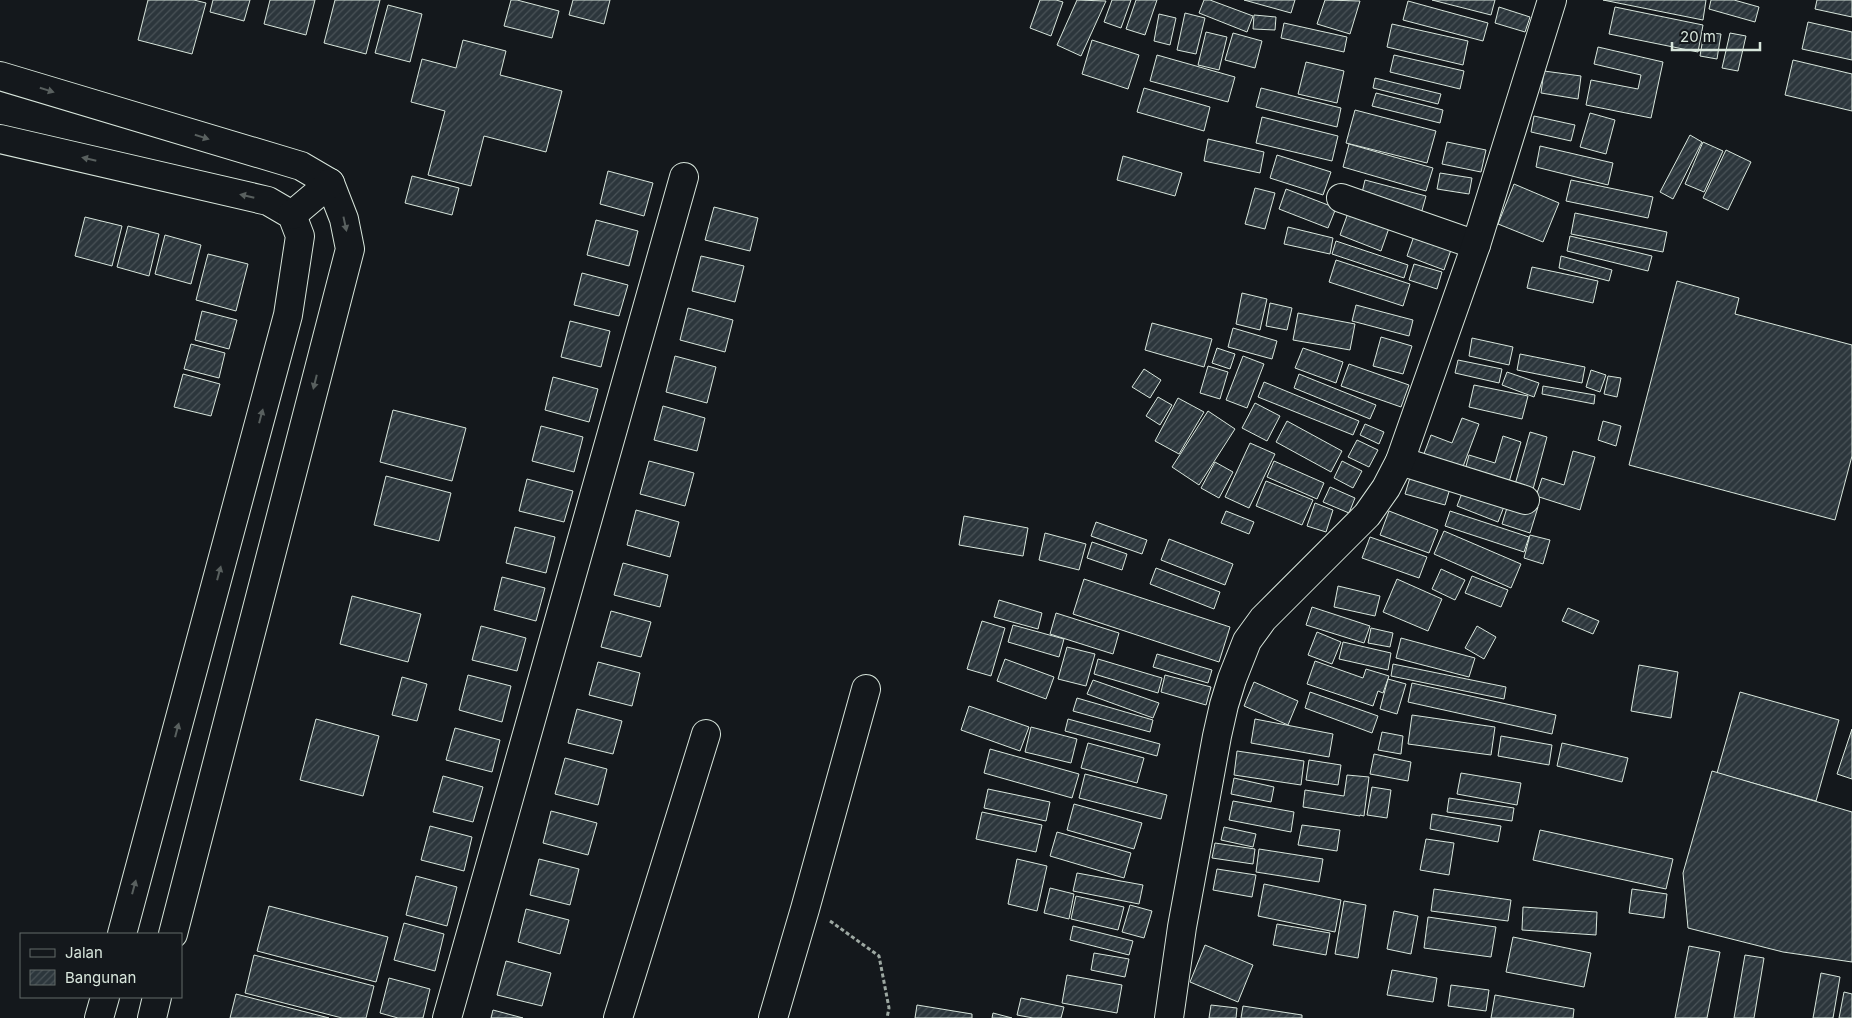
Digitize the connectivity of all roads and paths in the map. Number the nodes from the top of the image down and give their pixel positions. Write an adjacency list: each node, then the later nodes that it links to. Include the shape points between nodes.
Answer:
1 (1552, 0): 8 (street)
2 (0, 76): 5 (street, one-way to 5, via 301,166)
3 (0, 139): 7 (street, one-way to 3, via 268,201)
4 (684, 177): 20 (street)
5 (330, 183): 7 (street); 15 (street, one-way to 15, via 344,219 350,249)
6 (1341, 198): 8 (street)
7 (292, 215): 14 (street, one-way to 7, via 288,315 300,236)
8 (1476, 245): 9 (street)
9 (1400, 461): 10 (street); 24 (street, via 1367,515 1263,619 1239,659 1217,736 1182,927)
10 (1525, 500)
11 (866, 689): 13 (street)
12 (706, 734): 21 (street)
13 (805, 909): 22 (street); 23 (path, via 834,923 879,956 889,1008)
14 (122, 933)
15 (174, 933)
16 (105, 998): 18 (street)
17 (157, 998): 19 (street)
18 (99, 1018)
19 (152, 1018)
20 (447, 1018)
21 (618, 1018)
22 (773, 1018)
23 (887, 1018)
24 (1170, 1018)

